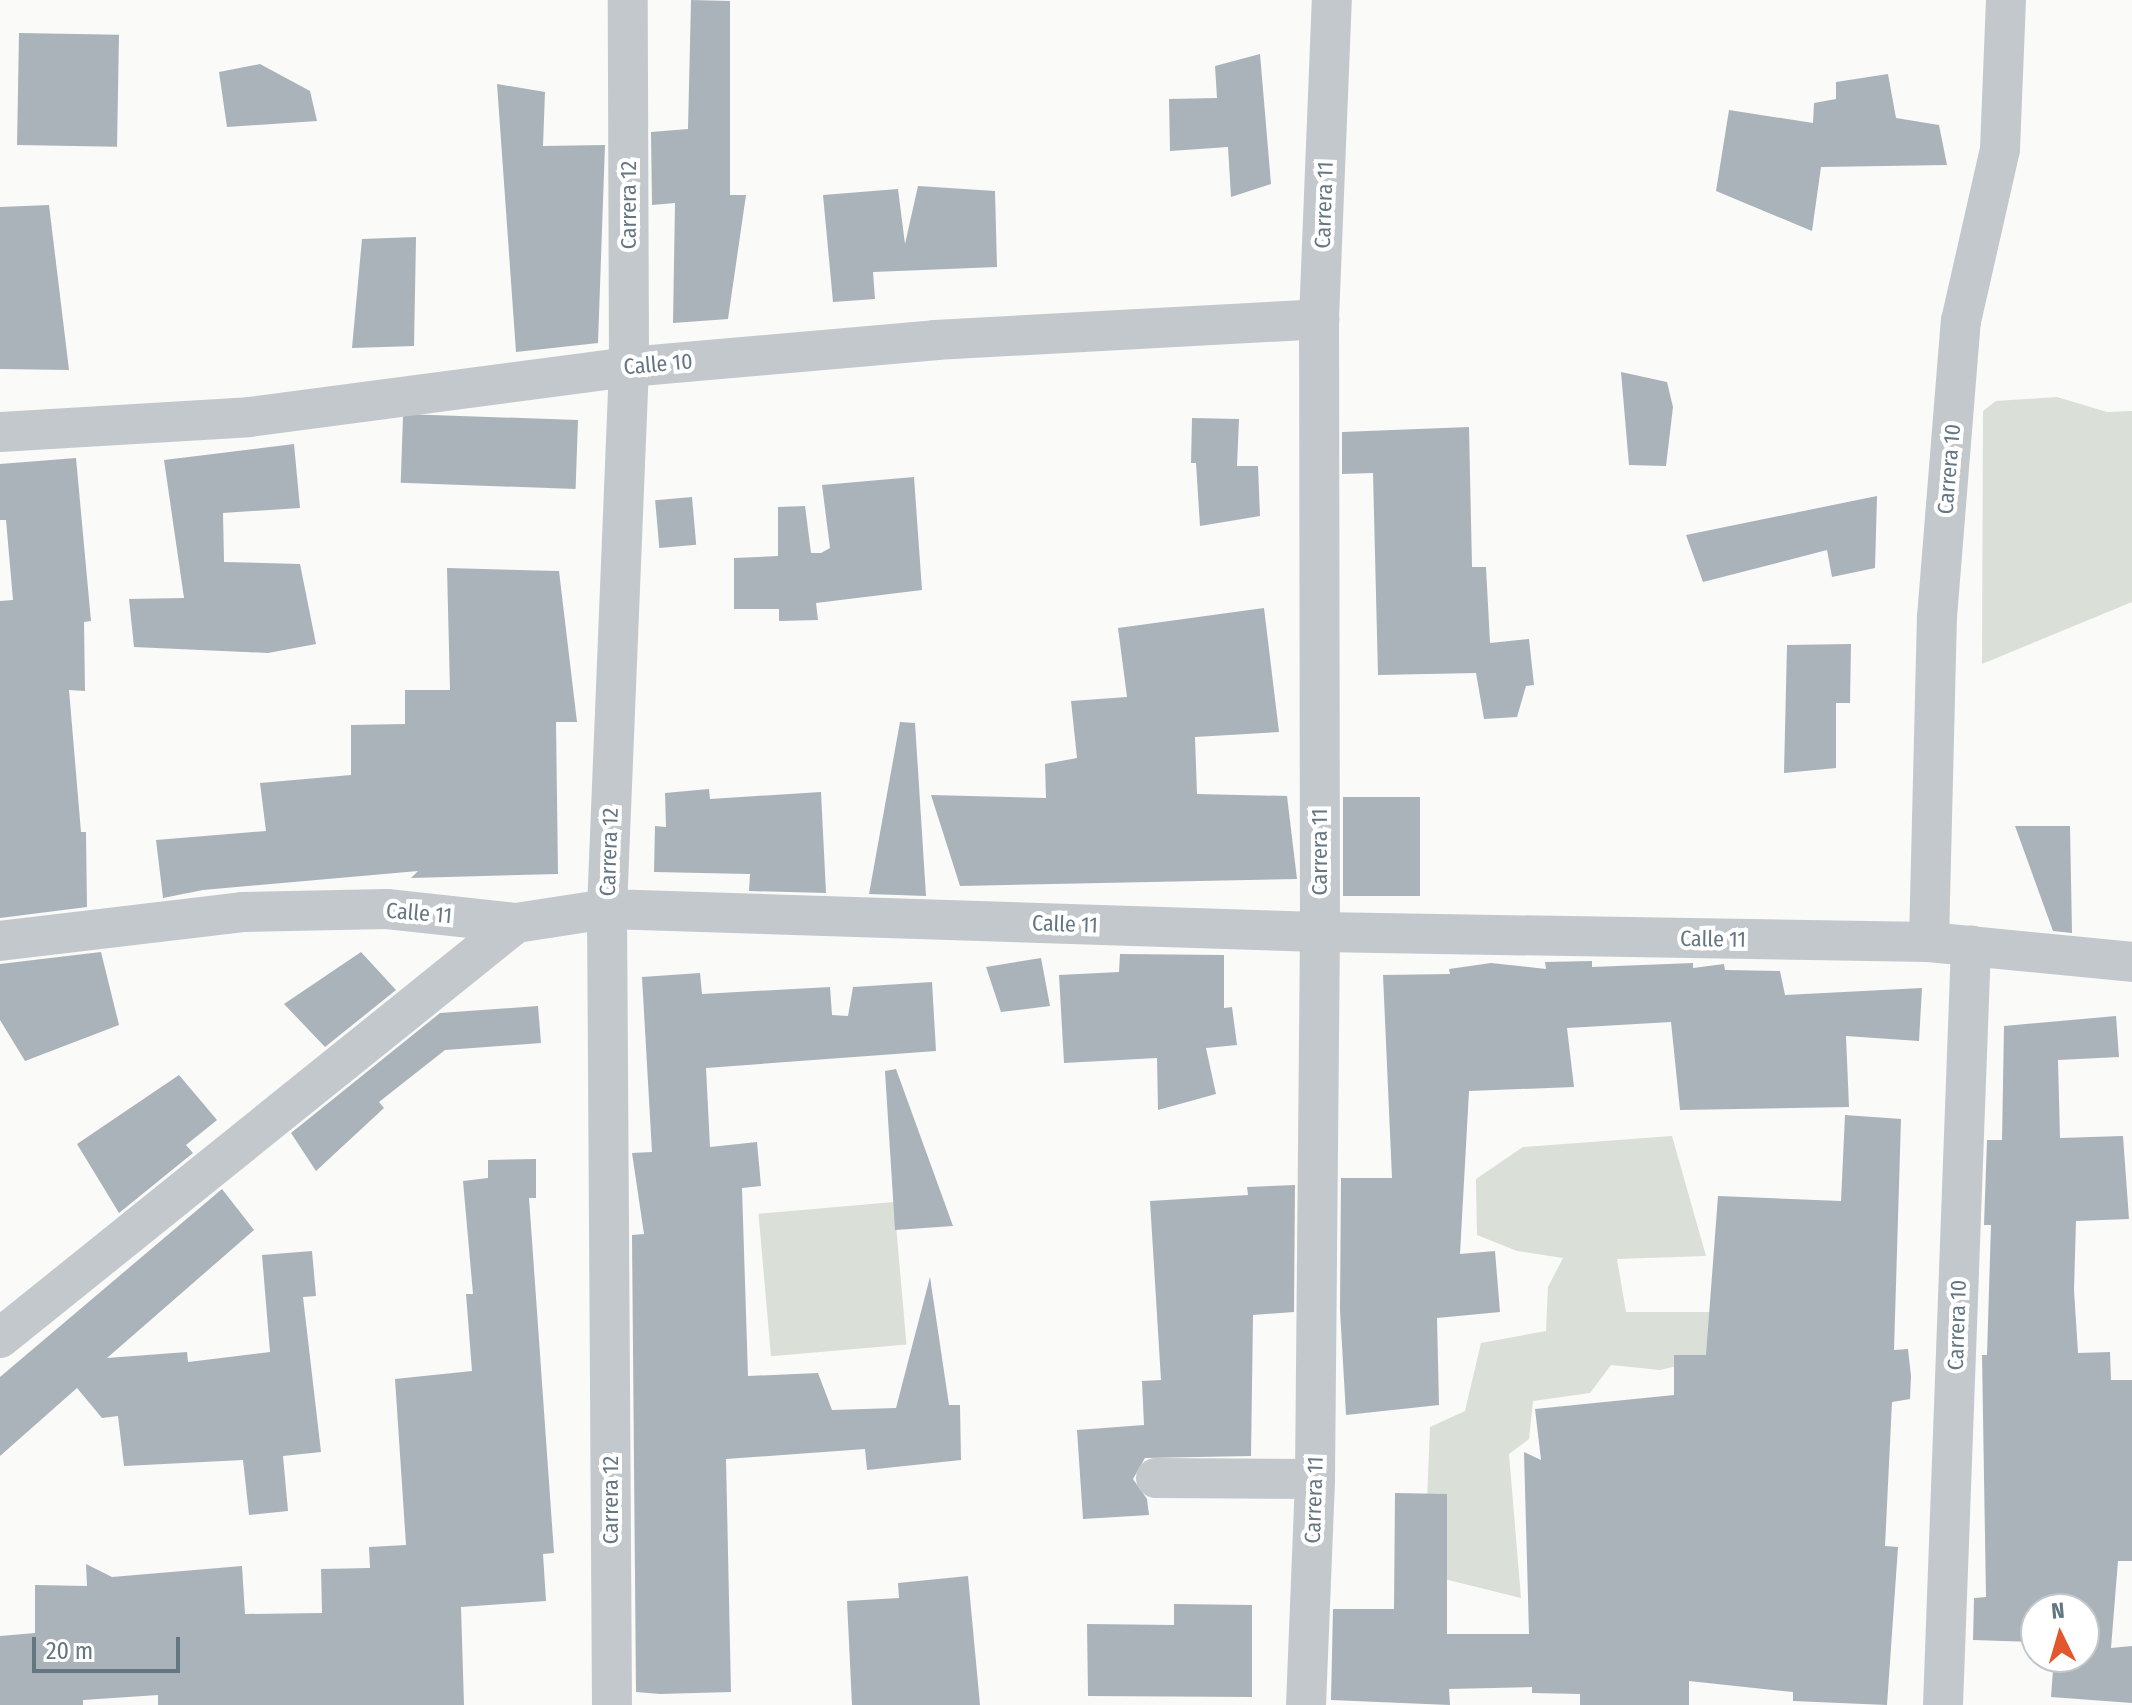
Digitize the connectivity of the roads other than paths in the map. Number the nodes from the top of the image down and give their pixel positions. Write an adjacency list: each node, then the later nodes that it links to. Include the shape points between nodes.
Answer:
1 (628, 0): 5 (street, Carrera 12)
2 (1332, 0): 4 (street, Carrera 11)
3 (2006, 0): 11 (street, Carrera 10, via 2000,149 1961,321 1937,617)
4 (1319, 319): 5 (street, Calle 10, via 935,340); 9 (street, Carrera 11)
5 (629, 367): 6 (street, Calle 10, via 249,417); 7 (street, Carrera 12)
6 (0, 432)
7 (607, 909): 8 (street, Calle 11); 9 (street, Calle 11); 17 (street, Carrera 12)
8 (516, 923): 10 (street, Calle 11, via 387,909 242,912); 14 (street)
9 (1320, 932): 11 (street, Calle 11); 16 (street, Carrera 11)
10 (0, 941)
11 (1929, 942): 12 (street, Calle 11)
12 (1971, 946): 13 (street, Calle 11); 19 (street, Carrera 10)
13 (2132, 962)
14 (0, 1338)
15 (1156, 1478): 16 (street)
16 (1315, 1479): 18 (street, Carrera 11)
17 (612, 1705)
18 (1306, 1705)
19 (1943, 1705)

